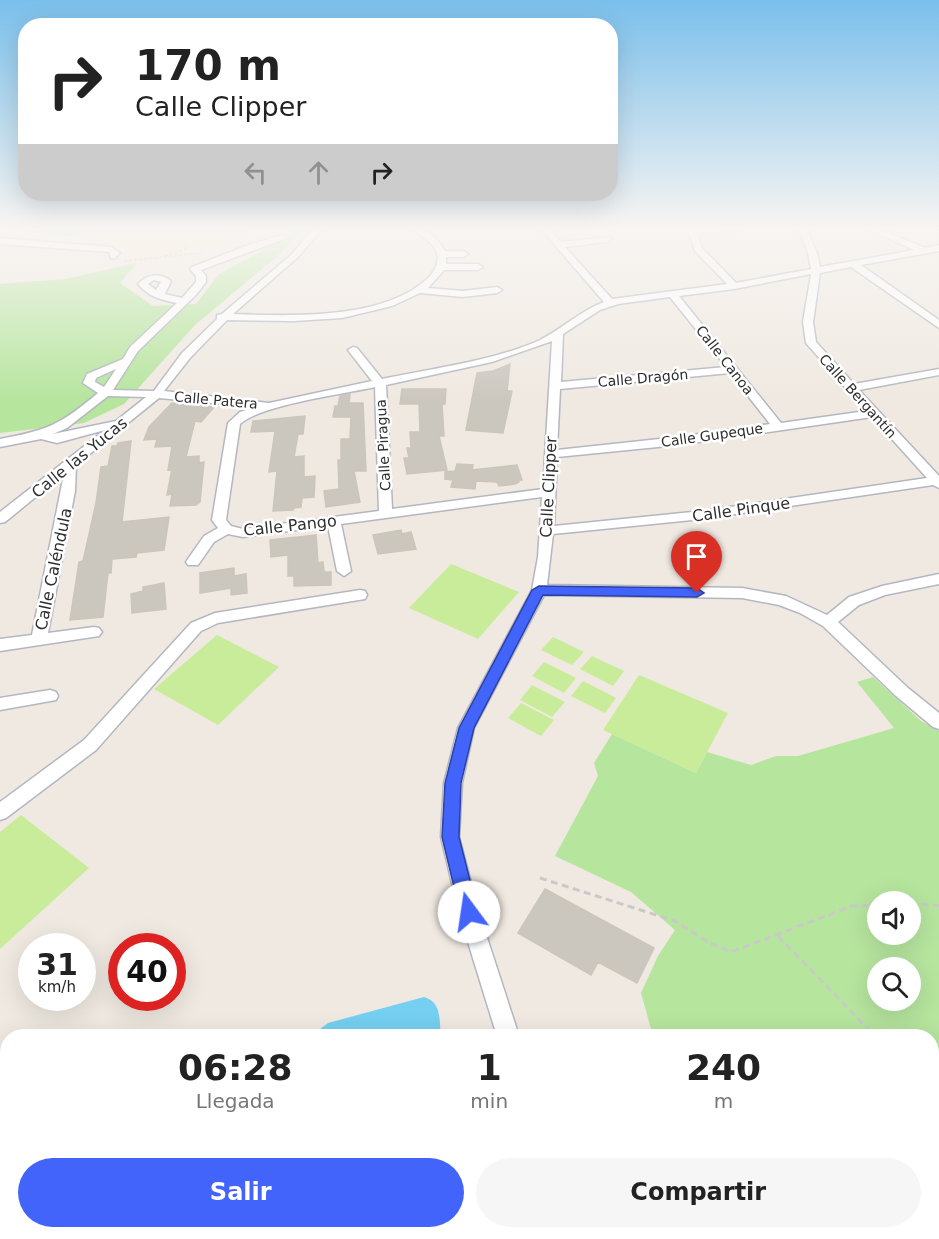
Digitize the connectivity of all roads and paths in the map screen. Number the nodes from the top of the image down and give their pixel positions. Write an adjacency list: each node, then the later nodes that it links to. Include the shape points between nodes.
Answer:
1 (198, 286): 12 (street)
2 (259, 286): 14 (street, Calle las Yucas)
3 (424, 286): 8 (street)
4 (595, 286): 13 (street)
5 (734, 286): 10 (street)
6 (813, 286): 23 (street, Calle Bergantín, via 806,326 811,343)
7 (884, 286): 15 (street)
8 (419, 290): 9 (street, via 463,294); 14 (street, via 396,302 338,316)
9 (497, 290)
10 (673, 294): 13 (street); 19 (street, Calle Canoa)
11 (161, 297): 12 (street)
12 (182, 302): 18 (street)
13 (610, 303): 16 (street)
14 (221, 317): 25 (street, Calle las Yucas, via 175,366)
15 (939, 325)
16 (558, 334): 21 (street, Calle Pango, via 488,360); 22 (street, Calle Clipper)
17 (353, 350): 21 (street, Calle Piragua)
18 (126, 361): 24 (street); 24 (street, via 91,376 89,383)
19 (731, 370): 22 (street, Calle Dragón); 29 (street, Calle Canoa)
20 (939, 372): 23 (street)
21 (380, 384): 26 (street, Calle Pango); 36 (street, Calle Piragua)
22 (555, 386): 32 (street, Calle Clipper)
23 (850, 388): 27 (street, Calle Bergantín)
24 (105, 393): 25 (street, Calle Patera); 30 (street, via 63,426)
25 (157, 394): 26 (street, Calle Patera); 28 (street, Calle las Yucas)
26 (276, 405): 39 (street, Calle Pango, via 244,414 234,423 219,520)
27 (873, 412): 29 (street, Calle Gupeque); 34 (street, Calle Bergantín, via 926,470)
28 (124, 421): 30 (street, via 57,439); 33 (street, Calle las Yucas)
29 (778, 426): 32 (street, Calle Gupeque)
30 (41, 435): 31 (street)
31 (0, 443)
32 (550, 454): 35 (street, Calle Clipper)
33 (69, 464): 37 (street, Calle las Yucas); 48 (street, Calle Caléndula, via 69,490)
34 (938, 477): 40 (street, Calle Pinque, via 702,515)
35 (548, 492): 36 (street, Calle Pango); 40 (street, Calle Clipper)
36 (386, 514): 38 (street, Calle Pango)
37 (0, 519)
38 (334, 521): 39 (street, Calle Pango, via 243,533); 42 (street)
39 (226, 529): 41 (street, via 209,539)
40 (545, 531): 44 (street, Calle Clipper)
41 (193, 562)
42 (344, 572)
43 (939, 579): 46 (street, via 854,601)
44 (539, 590): 46 (street, via 742,593 781,600); 59 (street, Calle Clipper, via 466,728 453,783 450,837)
45 (360, 596): 53 (street, via 215,618 196,627 90,745)
46 (828, 622): 52 (street)
47 (94, 632): 48 (street)
48 (39, 639): 49 (street)
49 (0, 645)
50 (50, 696): 51 (street)
51 (0, 704)
52 (939, 722)
53 (0, 812)
54 (540, 878): 58 (path, via 675,921 732,952)
55 (921, 904): 57 (path)
56 (867, 905): 58 (path, via 852,906)
57 (939, 906)
58 (778, 936): 60 (path)
59 (506, 1029)
60 (868, 1029)

